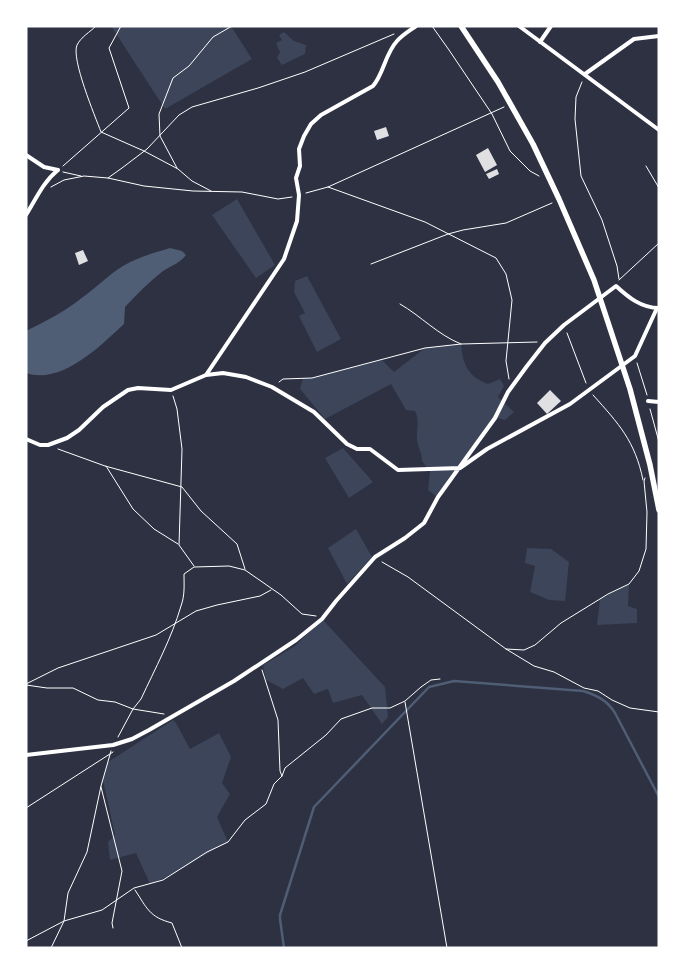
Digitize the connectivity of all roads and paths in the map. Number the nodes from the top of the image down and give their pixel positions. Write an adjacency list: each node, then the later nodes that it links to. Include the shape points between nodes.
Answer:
1 (96, 26): 16 (path, via 76,47 76,56)
2 (121, 26): 16 (path, via 109,48 129,108)
3 (232, 26): 17 (path, via 213,37 189,66 173,78 159,114)
4 (416, 26): 30 (street, via 396,42 373,86 311,124 299,149 296,183)
5 (432, 26): 14 (path)
6 (461, 26): 13 (main road)
7 (519, 26): 11 (street)
8 (551, 26): 11 (street)
9 (393, 34): 17 (path, via 305,72 192,107 179,115)
10 (659, 36): 12 (street, via 634,39)
11 (540, 42): 12 (street)
12 (585, 74): 15 (street); 34 (path, via 576,97 575,119 581,176 602,220 619,280)
13 (511, 104): 14 (path); 25 (main road)
14 (492, 114): 25 (path, via 510,151 530,171); 26 (path)
15 (659, 130)
16 (101, 132): 18 (path); 22 (path)
17 (160, 136): 18 (path); 21 (path)
18 (144, 151): 21 (path); 24 (path)
19 (26, 155): 22 (street, via 44,167)
20 (646, 166): 27 (path)
21 (178, 169): 28 (path)
22 (58, 170): 23 (path); 29 (street)
23 (84, 176): 24 (path); 29 (path, via 64,180)
24 (108, 178): 28 (path, via 144,186)
25 (552, 183): 31 (main road)
26 (328, 187): 30 (path); 33 (path, via 425,222)
27 (659, 188)
28 (212, 191): 30 (path, via 242,192 278,199)
29 (38, 194): 32 (street)
30 (299, 196): 44 (street, via 297,221 284,259)
31 (559, 199): 33 (path, via 506,223); 36 (main road)
32 (26, 215)
33 (448, 234): 35 (path); 40 (path, via 496,258 506,274 512,300)
34 (659, 243)
35 (371, 264)
36 (601, 296): 38 (street, via 616,286 636,302); 39 (street); 43 (main road)
37 (400, 304): 42 (path, via 446,338)
38 (658, 308): 43 (street, via 635,356)
39 (564, 326): 41 (street); 47 (path)
40 (508, 342): 41 (path); 42 (path); 48 (path)
41 (545, 343): 48 (street)
42 (461, 344): 45 (path, via 425,348 312,378 283,379)
43 (623, 364): 47 (street); 53 (main road)
44 (206, 375): 45 (street, via 234,374); 46 (street)
45 (272, 387): 55 (street, via 314,412 347,444 357,449 370,449 398,470)
46 (171, 390): 52 (street, via 128,390 103,407 79,430); 57 (path, via 182,449)
47 (589, 390): 55 (street); 56 (path, via 628,436 639,459)
48 (508, 392): 55 (street, via 496,418)
49 (648, 401): 50 (street)
50 (659, 402)
51 (26, 440): 52 (street)
52 (48, 445): 54 (path)
53 (650, 465): 56 (path); 58 (main road)
54 (105, 466): 57 (path); 59 (path, via 133,509 154,529)
55 (460, 468): 60 (street, via 438,497 424,523)
56 (644, 481): 66 (path, via 646,549 639,571 629,584 561,623 535,645 524,650)
57 (182, 487): 59 (path); 62 (path, via 201,511 238,544)
58 (659, 510)
59 (179, 545): 61 (path)
60 (375, 557): 64 (street); 66 (path, via 408,577)
61 (194, 567): 62 (path, via 229,566); 65 (path, via 184,574 182,605)
62 (245, 570): 63 (path)
63 (272, 590): 64 (path, via 302,614); 65 (path, via 260,596 196,611)
64 (324, 617): 67 (street)
65 (174, 625): 69 (path, via 156,635 58,668); 71 (path, via 141,699)
66 (506, 649): 72 (path, via 534,666 598,691 630,708)
67 (261, 664): 73 (street); 78 (path, via 278,720)
68 (440, 678): 70 (path, via 431,680)
69 (26, 685): 71 (path, via 74,688 98,700)
70 (405, 701): 78 (path, via 390,708 372,708 342,719 285,768); 88 (path)
71 (133, 709): 73 (path); 74 (path)
72 (659, 712)
73 (175, 716): 74 (street, via 132,739)
74 (113, 745): 76 (path); 77 (street)
75 (117, 749): 76 (path)
76 (110, 754): 79 (path); 80 (path)
77 (26, 755)
78 (282, 776): 81 (path, via 274,784 266,804 245,820 228,842 163,880)
79 (101, 786): 82 (path, via 122,871); 83 (path, via 87,852 68,893)
80 (26, 808)
81 (134, 888): 82 (path); 87 (path, via 152,914 172,923)
82 (116, 899): 83 (path, via 102,910); 84 (path)
83 (64, 921): 85 (path); 86 (path)
84 (113, 928)
85 (26, 941)
86 (51, 948)
87 (182, 948)
88 (447, 948)

